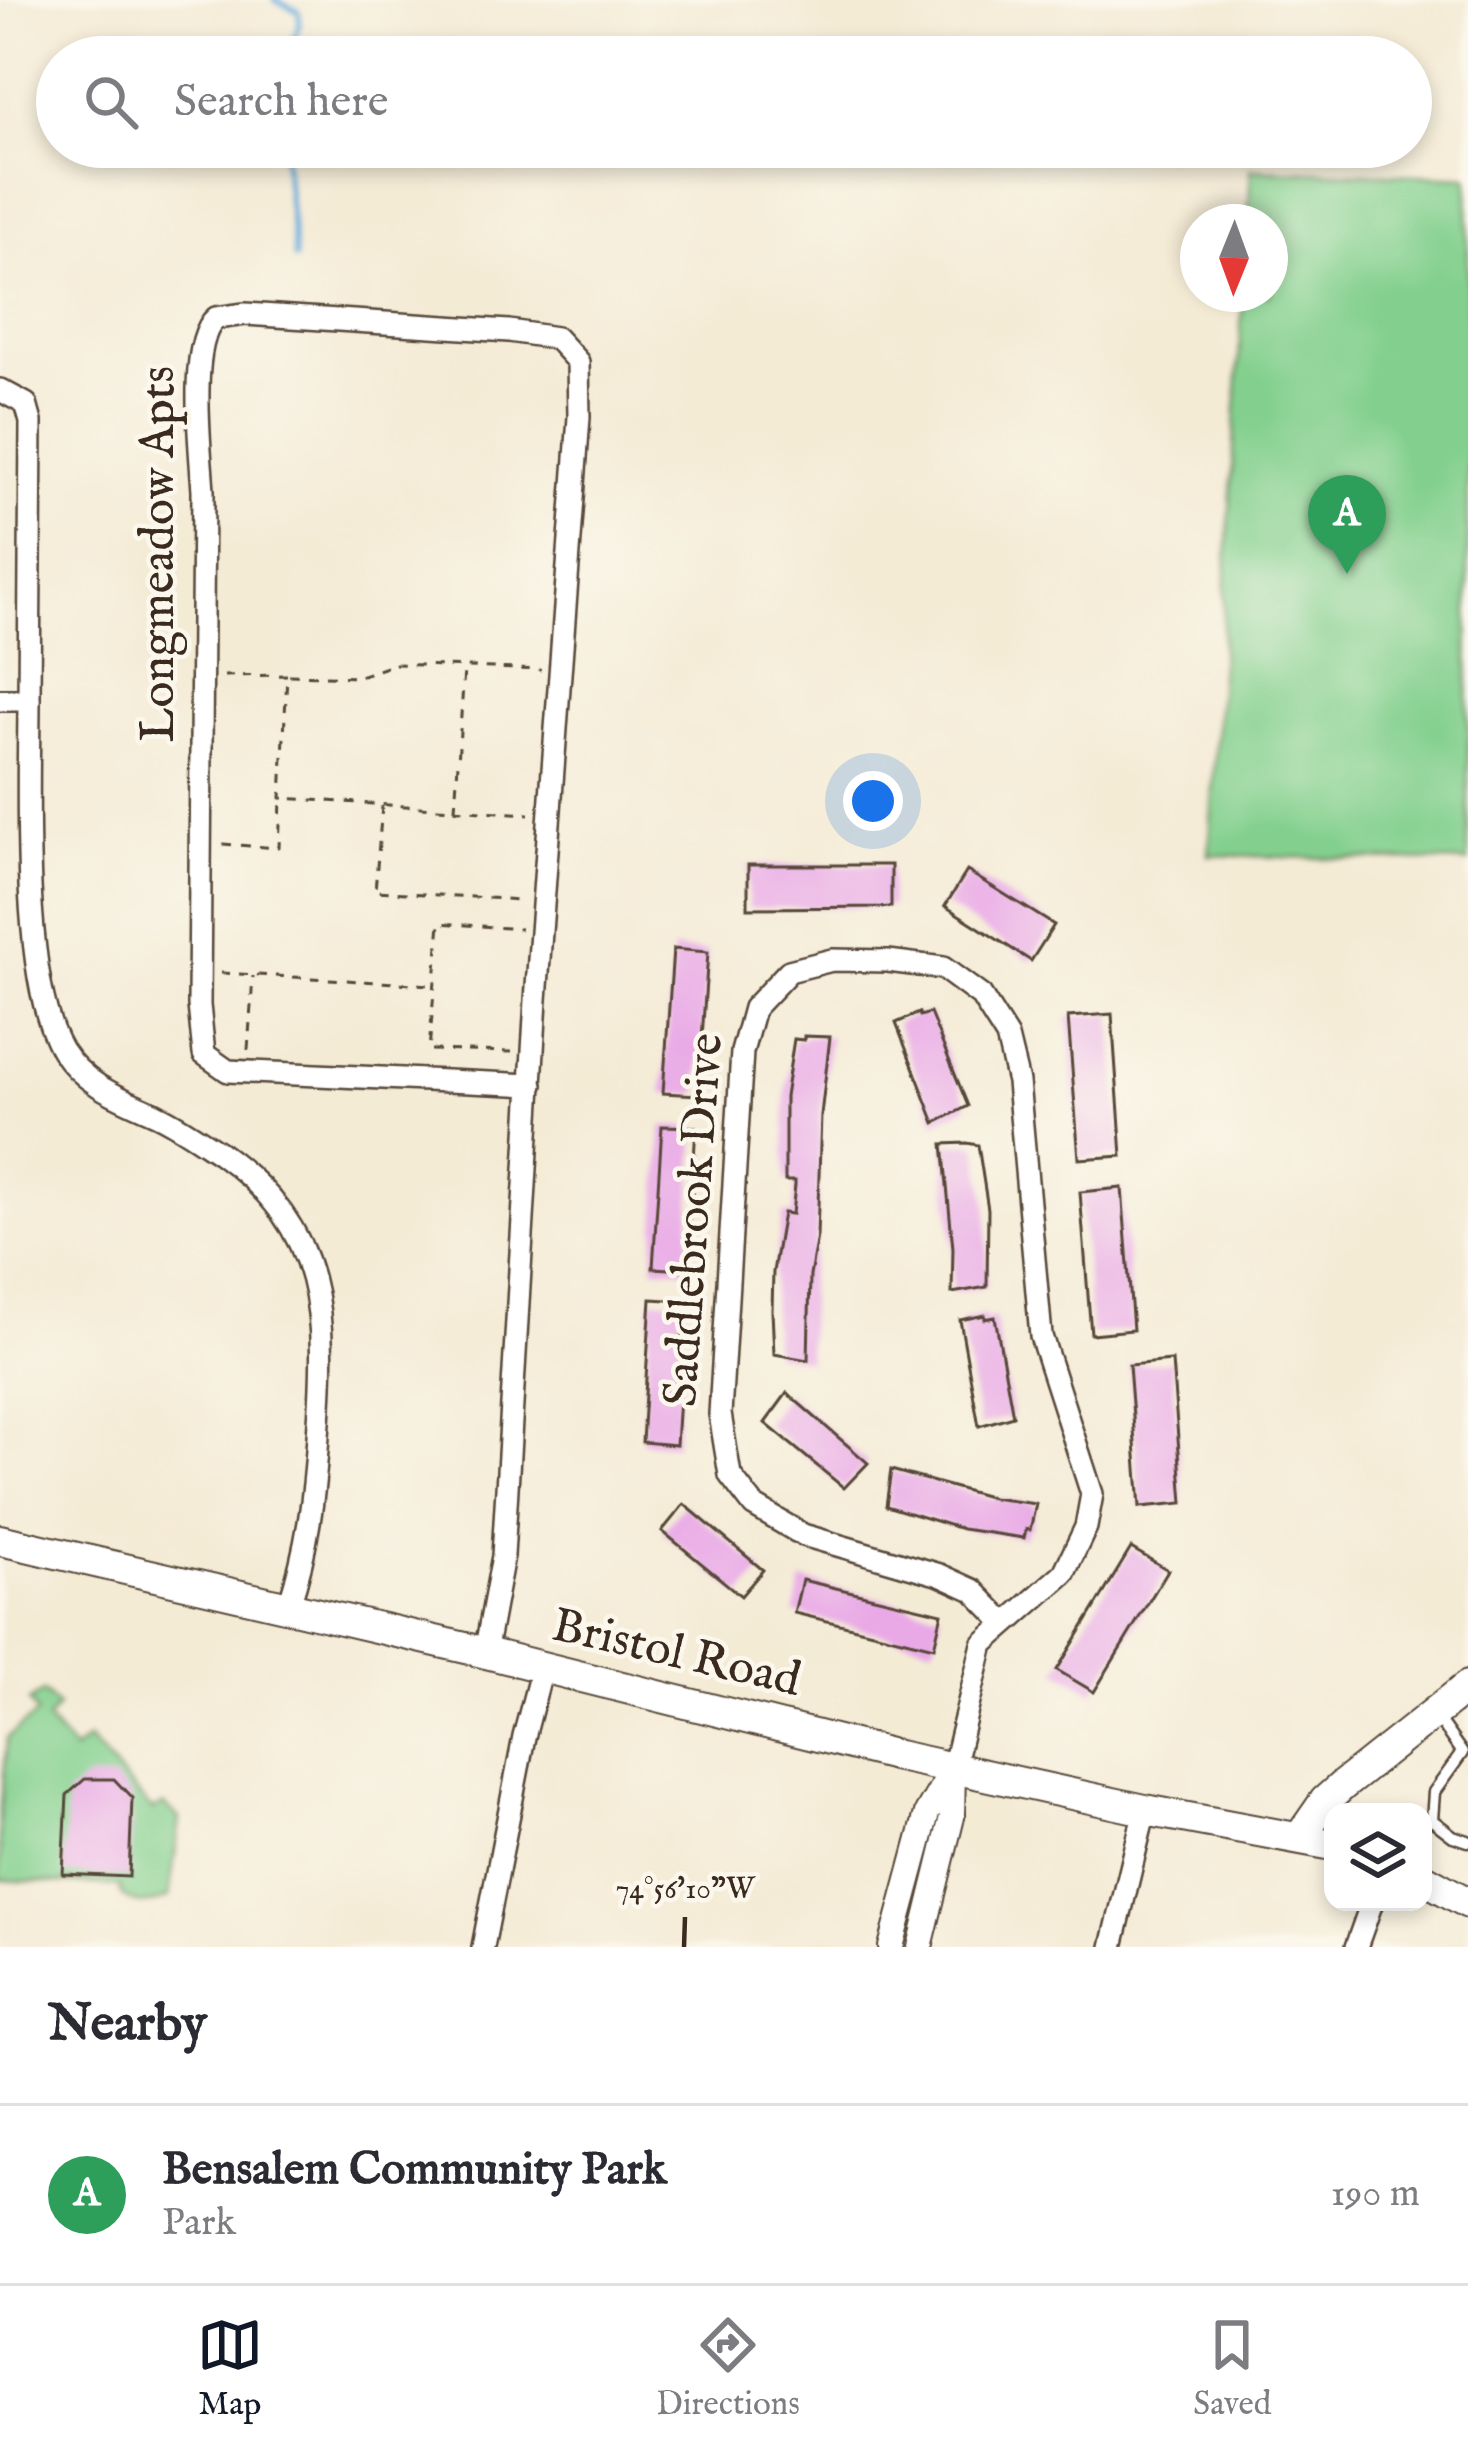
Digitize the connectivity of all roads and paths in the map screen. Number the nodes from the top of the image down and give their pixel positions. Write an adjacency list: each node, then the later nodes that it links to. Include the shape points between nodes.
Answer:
1 (0, 390): 7 (street, via 30,411)
2 (464, 667): 3 (path); 4 (path, via 395,664 357,677); 10 (path)
3 (559, 670): 5 (street, Longmeadow Apts, via 579,416 572,351 556,338 509,332 244,314 208,325 201,357); 11 (street, Longmeadow Apts)
4 (287, 675): 5 (path); 8 (path)
5 (202, 676): 12 (street, Longmeadow Apts)
6 (0, 700): 7 (street)
7 (29, 700): 22 (street, via 33,915 48,1022 72,1064 104,1092 160,1117 248,1177 292,1230 315,1285 324,1366 313,1516)
8 (280, 798): 9 (path); 12 (path, via 279,848)
9 (382, 804): 10 (path); 13 (path, via 375,891)
10 (455, 809): 11 (path)
11 (548, 815): 13 (street, Longmeadow Apts)
12 (201, 843): 15 (street, Longmeadow Apts)
13 (543, 902): 14 (street, Longmeadow Apts)
14 (541, 930): 17 (path, via 440,923); 18 (street, Longmeadow Apts)
15 (200, 971): 16 (path); 19 (street, Longmeadow Apts, via 204,1054 228,1071)
16 (253, 974): 17 (path); 19 (path)
17 (435, 985): 18 (path, via 429,1050)
18 (534, 1052): 20 (street, Longmeadow Apts)
19 (247, 1071): 20 (street)
20 (532, 1084): 24 (street, Longmeadow Apts, via 503,1556)
21 (0, 1540): 22 (main road, Bristol Road)
22 (289, 1605): 24 (main road, Bristol Road)
23 (1004, 1622): 23 (street, Saddlebrook Drive, via 1064,1573 1092,1494 1041,1336 1007,1037 981,997 943,968 832,959 789,971 754,1008 742,1052 720,1414 730,1475 754,1506 803,1535 940,1575 973,1590); 28 (street, Saddlebrook Drive, via 982,1644)
24 (485, 1653): 25 (main road, Bristol Road)
25 (542, 1668): 28 (main road, Bristol Road); 36 (street)
26 (1468, 1686): 27 (main road)
27 (1434, 1713): 30 (main road, via 1325,1801); 31 (lane, via 1462,1753 1434,1792 1432,1820)
28 (953, 1768): 29 (main road, Bristol Road); 37 (street, via 927,1813); 38 (street, via 952,1817)
29 (1145, 1810): 30 (main road, Bristol Road); 39 (street)
30 (1300, 1837): 32 (main road, Bristol Road)
31 (1468, 1841)
32 (1324, 1843)
33 (1432, 1883): 34 (main road)
34 (1468, 1903)
35 (1369, 1911): 40 (street)
36 (483, 1947)
37 (891, 1947)
38 (920, 1947)
39 (1112, 1947)
40 (1356, 1947)

